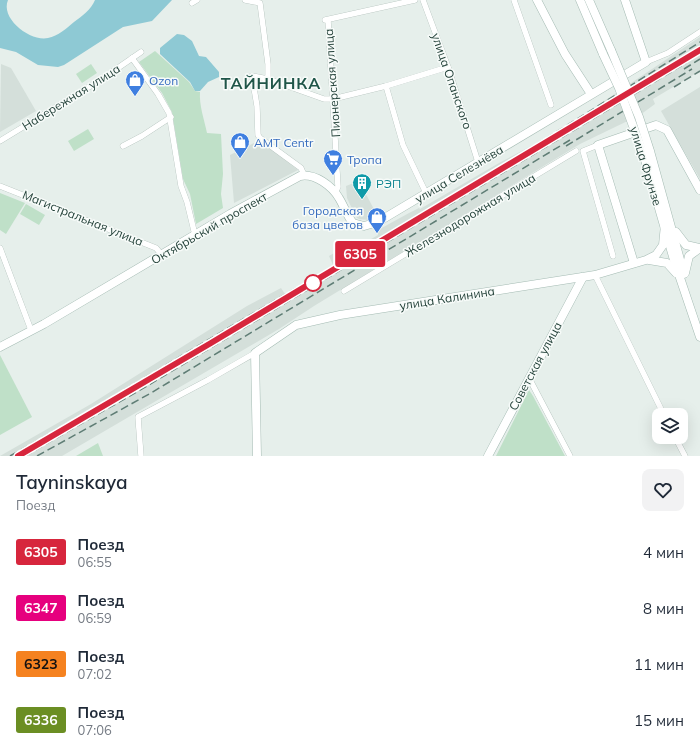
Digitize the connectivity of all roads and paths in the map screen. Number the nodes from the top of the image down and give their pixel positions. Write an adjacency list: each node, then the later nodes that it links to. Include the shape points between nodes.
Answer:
1 (245, 0): 14 (street, via 260,3)
2 (415, 0): 17 (street, Пионерская улица, via 326,20)
3 (423, 0): 13 (street, улица Опанского)
4 (514, 0): 18 (street)
5 (580, 0): 24 (main road, улица Фрунзе, bridge)
6 (589, 0): 24 (main road, улица Фрунзе, bridge, via 639,117)
7 (625, 0): 12 (main road)
8 (539, 2): 16 (main road, via 565,54)
9 (700, 32): 12 (street, via 668,53)
10 (141, 52): 11 (street, Набережная улица)
11 (132, 58): 19 (street); 20 (street, Набережная улица)
12 (646, 62): 16 (main road, улица Селезнёва)
13 (448, 67): 15 (street); 25 (street, улица Опанского)
14 (268, 79): 17 (street, via 324,99); 26 (street, via 252,76 259,136 301,168)
15 (386, 86): 17 (street); 30 (street, via 403,145)
16 (591, 94): 25 (main road, улица Селезнёва)
17 (332, 99): 29 (street, Пионерская улица, via 338,187)
18 (551, 105)
19 (171, 117): 22 (street); 32 (street, via 181,186)
20 (0, 141)
21 (598, 145): 28 (main road, via 656,125 662,126 667,130); 36 (street, via 583,151); 38 (main road)
22 (123, 146)
23 (576, 151): 42 (street, Железнодорожная улица)
24 (646, 152): 31 (main road, улица Фрунзе)
25 (478, 162): 30 (main road, улица Селезнёва)
26 (304, 175): 29 (main road, via 316,177); 32 (main road, Октябрьский проспект)
27 (0, 186): 35 (street, Магистральная улица, via 156,248)
28 (700, 190)
29 (335, 192): 30 (main road, улица Селезнёва, via 352,221 362,226 378,222)
30 (426, 193)
31 (668, 225): 34 (main road, via 683,243); 37 (main road, via 662,248); 41 (main road, улица Фрунзе)
32 (195, 235): 35 (main road, Октябрьский проспект)
33 (0, 248): 44 (street)
34 (700, 248): 41 (main road, via 687,260)
35 (162, 255): 44 (main road, Октябрьский проспект)
36 (613, 256)
37 (646, 260): 38 (main road, улица Калинина); 41 (main road, via 667,263)
38 (634, 263): 39 (main road, улица Калинина)
39 (595, 275): 40 (main road, улица Калинина); 49 (street)
40 (583, 277): 47 (main road, улица Калинина, via 302,322 278,335); 48 (main road, Советская улица)
41 (683, 278): 43 (main road, улица Фрунзе); 45 (main road, улица Фрунзе)
42 (344, 291)
43 (700, 323)
44 (31, 330): 46 (main road, Октябрьский проспект)
45 (700, 337)
46 (0, 347)
47 (255, 353): 51 (street, via 138,417); 52 (main road)
48 (529, 378): 53 (main road, Советская улица); 54 (street)
49 (661, 408)
50 (679, 444): 55 (street)
51 (141, 456)
52 (256, 456)
53 (488, 456)
54 (570, 456)
55 (685, 456)

